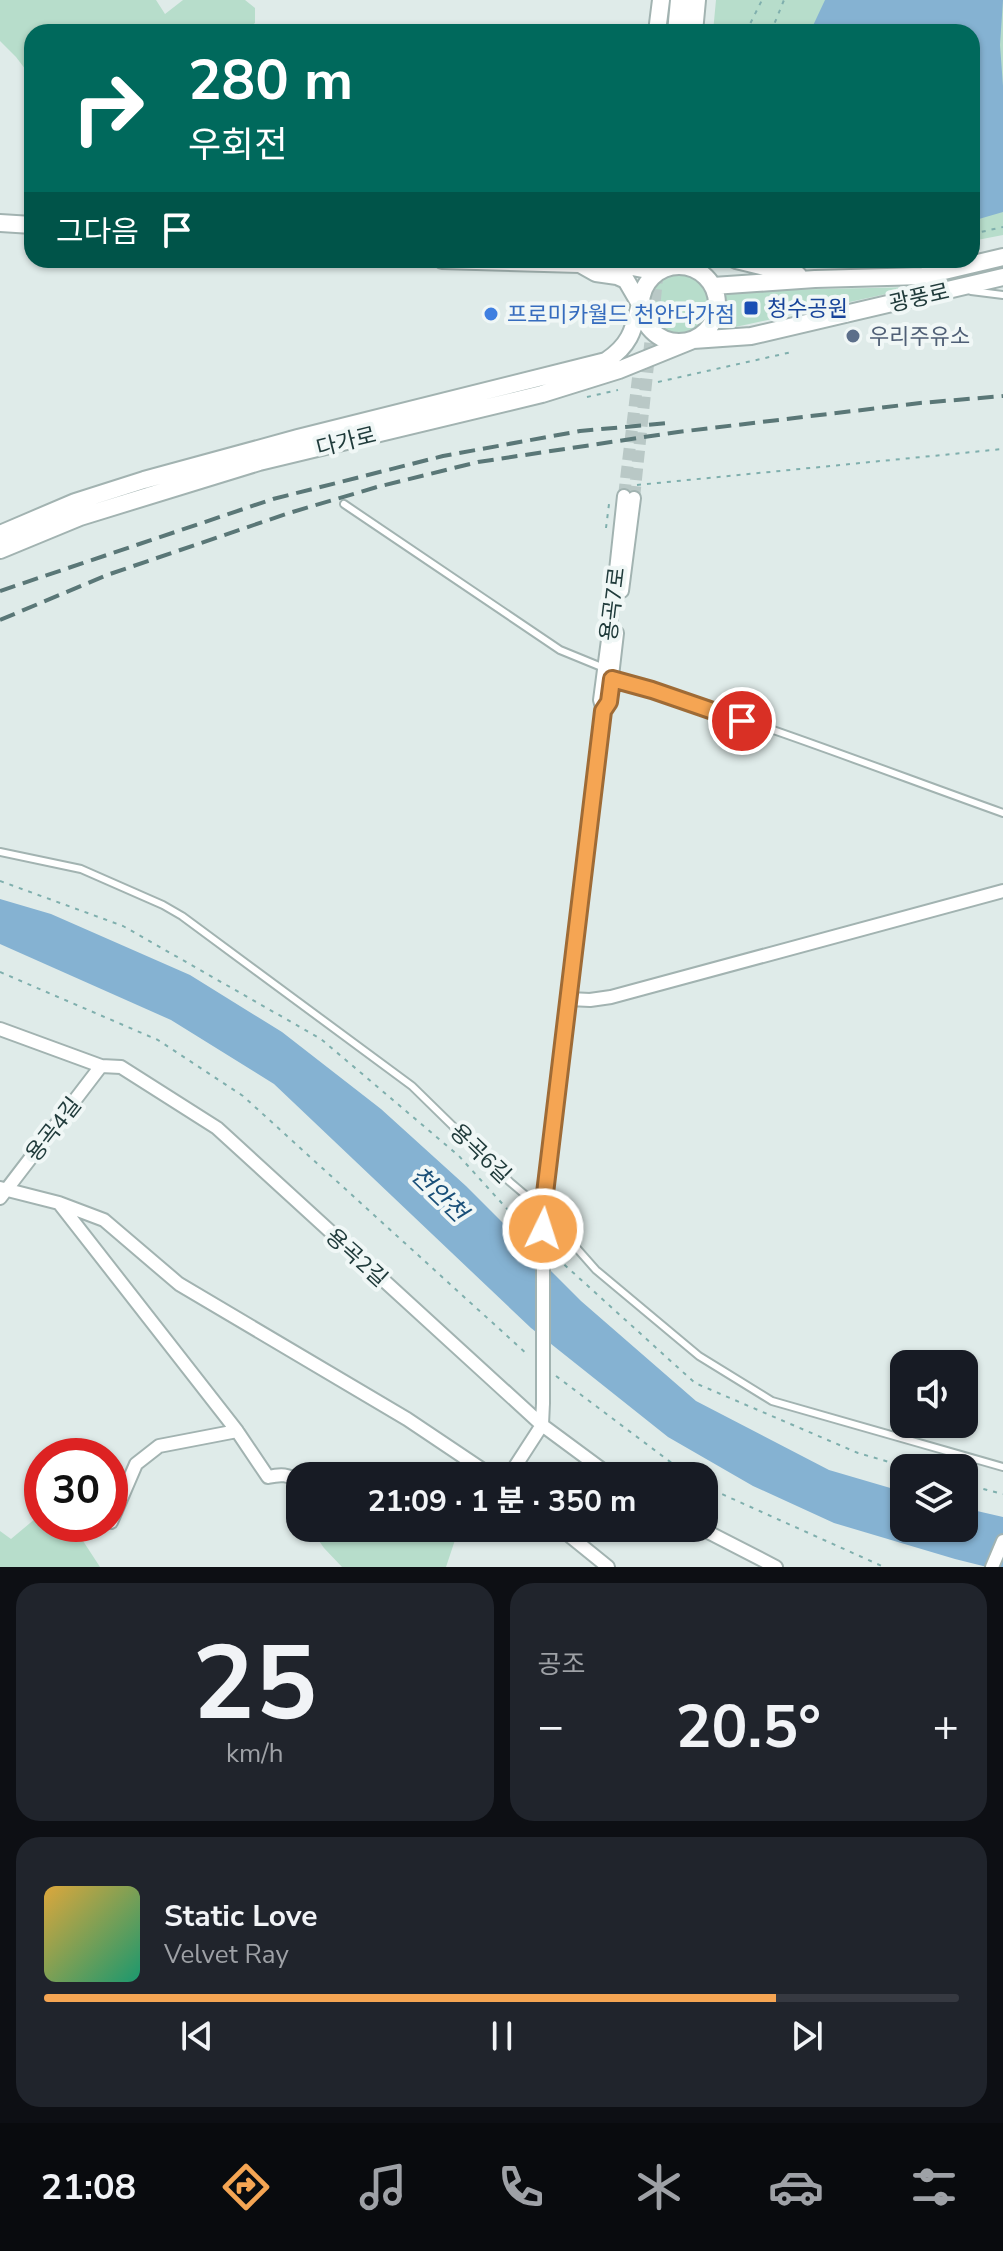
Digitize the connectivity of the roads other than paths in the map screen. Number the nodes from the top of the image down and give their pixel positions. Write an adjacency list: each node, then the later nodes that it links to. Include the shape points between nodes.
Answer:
1 (661, 0): 5 (street)
2 (677, 0): 6 (street)
3 (686, 0): 7 (street)
4 (697, 0): 8 (street)
5 (658, 24)
6 (675, 24)
7 (684, 24)
8 (695, 24)
9 (0, 223): 10 (street)
10 (24, 224)
11 (1003, 257): 12 (street, 광풍로)
12 (980, 262)
13 (587, 268): 23 (street, via 626,280)
14 (696, 268): 20 (street)
15 (769, 268): 19 (street)
16 (957, 268): 19 (street, 광풍로, via 923,276)
17 (650, 270): 23 (street)
18 (1003, 277): 21 (street, 광풍로)
19 (815, 279): 20 (street, 광풍로)
20 (713, 286): 25 (street, via 717,312 704,334)
21 (955, 289): 22 (lane); 24 (street, 광풍로)
22 (1003, 295)
23 (640, 304): 25 (street, via 657,336 668,342); 29 (street, 다가로, via 629,341 606,361 144,480)
24 (751, 336): 25 (street, 광풍로); 26 (street)
25 (693, 340): 26 (street, 다가로)
26 (619, 370): 30 (street, 다가로, via 542,394 259,462 80,517)
27 (629, 493): 31 (street, 용곡7로)
28 (344, 504): 31 (lane, via 560,650)
29 (0, 534)
30 (0, 550)
31 (608, 674): 32 (lane); 35 (street, 용곡7로, via 609,702 603,711)
32 (1003, 813)
33 (0, 852): 40 (lane, 용곡6길, via 81,869 182,916 412,1086)
34 (1003, 891): 35 (street, via 611,997)
35 (569, 999): 40 (street, 용곡7로)
36 (0, 1029): 37 (street, 용곡2길)
37 (101, 1066): 38 (street, 용곡4길); 41 (street, 용곡2길, via 121,1067 217,1128)
38 (2, 1192): 39 (street)
39 (59, 1203): 42 (street); 43 (street, via 104,1220 179,1284)
40 (543, 1210): 41 (street, 용곡7로, bridge); 46 (lane, 용곡6길, via 596,1270 687,1347 772,1401)
41 (542, 1425): 44 (street); 45 (street, 용곡2길)
42 (237, 1431): 47 (street, via 268,1477); 48 (street, via 159,1446 136,1464)
43 (471, 1462)
44 (518, 1462)
45 (591, 1462)
46 (1003, 1467)
47 (286, 1474)
48 (128, 1483)
49 (718, 1537): 53 (street)
50 (1003, 1541): 54 (street)
51 (577, 1542): 52 (street)
52 (608, 1567)
53 (776, 1567)
54 (992, 1567)

